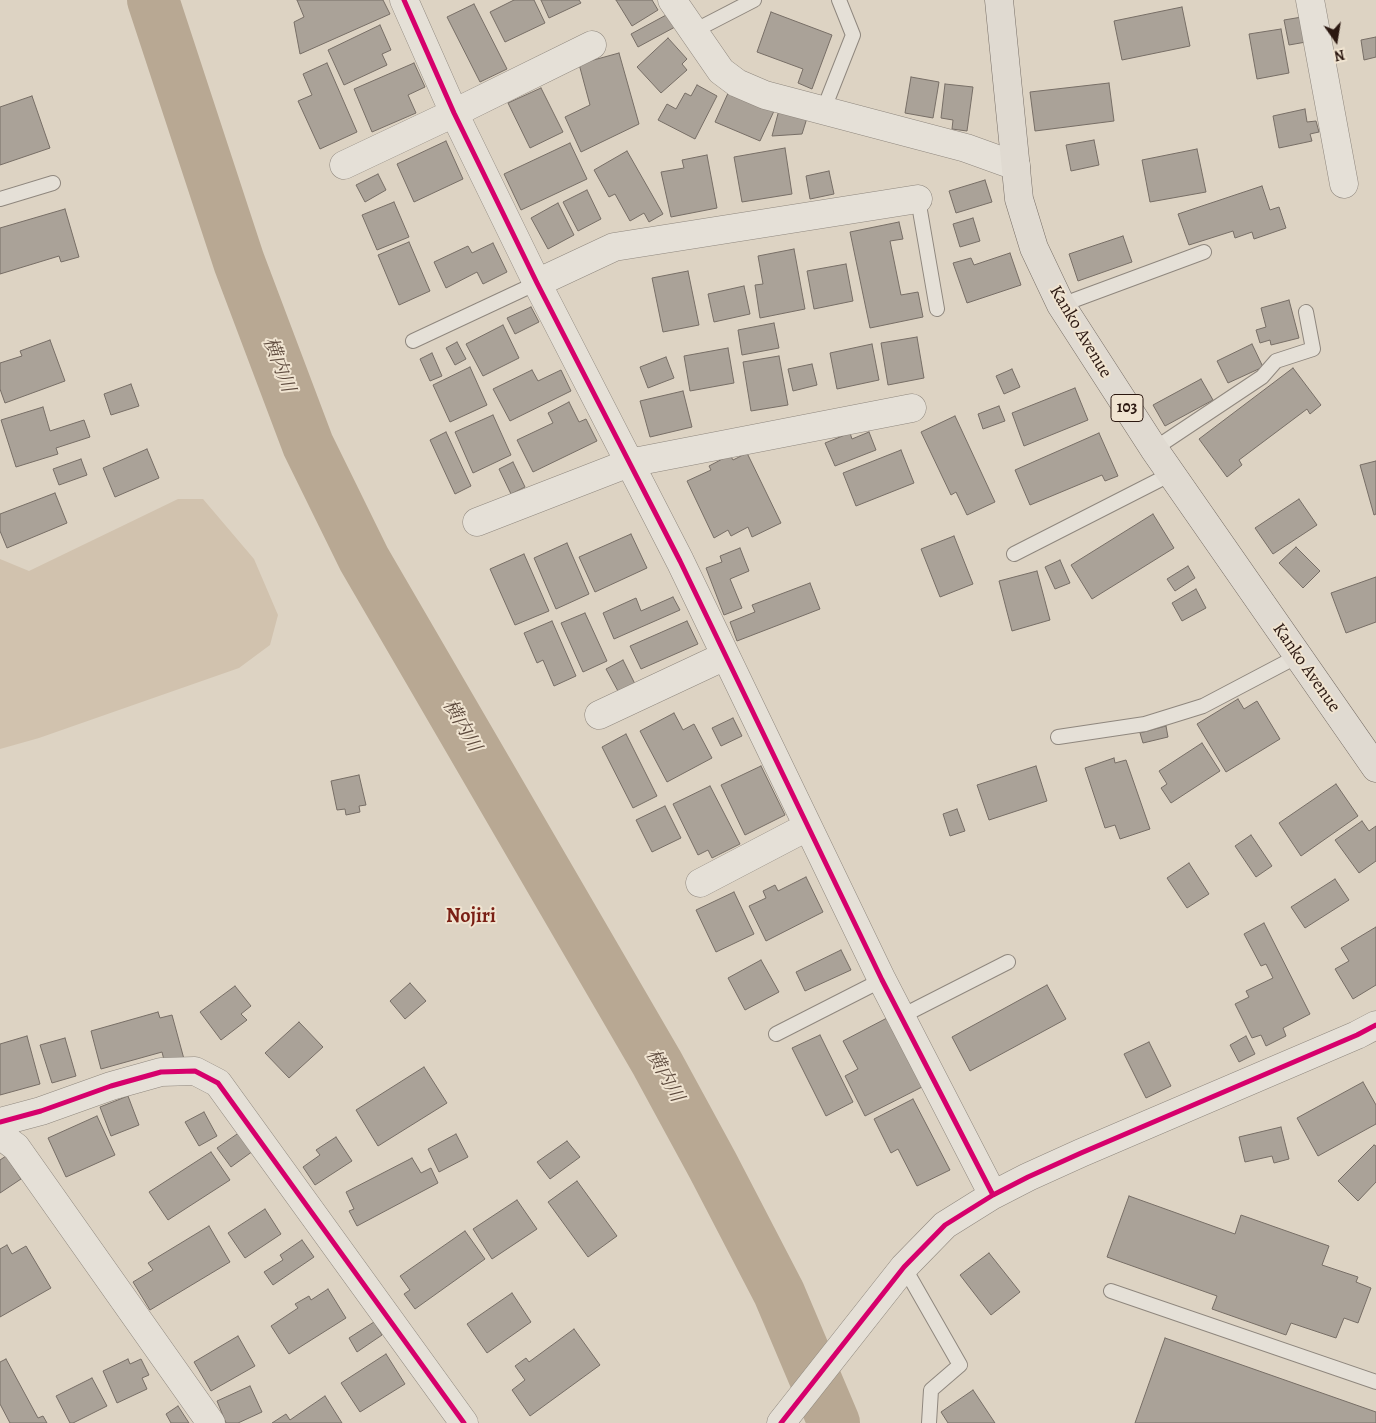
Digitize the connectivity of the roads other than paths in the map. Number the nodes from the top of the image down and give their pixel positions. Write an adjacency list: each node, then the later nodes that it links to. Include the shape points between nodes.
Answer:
1 (404, 0): 10 (street)
2 (672, 0): 7 (street)
3 (754, 0): 7 (lane)
4 (839, 0): 9 (lane, via 853,35)
5 (999, 0): 12 (highway, Kanko Avenue / 103)
6 (1310, 0): 14 (street)
7 (694, 31): 9 (street, via 721,71 737,83 764,95)
8 (592, 45): 10 (street)
9 (823, 111): 12 (street, via 966,148)
10 (454, 113): 11 (street); 18 (street)
11 (344, 166)
12 (1016, 166): 19 (highway, Kanko Avenue / 103, via 1019,199 1034,248)
13 (53, 183): 15 (lane)
14 (1344, 184)
15 (0, 199)
16 (918, 199): 18 (street, via 614,247); 20 (lane)
17 (1204, 252): 19 (lane)
18 (537, 283): 22 (lane); 25 (street)
19 (1061, 305): 24 (highway, Kanko Avenue / 103)
20 (937, 310)
21 (1306, 312): 24 (lane, via 1313,349 1276,361 1262,377)
22 (413, 341)
23 (912, 408): 25 (street)
24 (1154, 449): 26 (highway, Kanko Avenue / 103)
25 (629, 464): 27 (street); 29 (street)
26 (1171, 474): 28 (lane); 30 (highway, Kanko Avenue / 103)
27 (478, 522)
28 (1014, 554)
29 (725, 656): 31 (street); 34 (street)
30 (1298, 656): 32 (lane, via 1203,706 1145,724); 33 (highway, Kanko Avenue / 103)
31 (599, 715)
32 (1058, 737)
33 (1376, 768)
34 (808, 827): 35 (street); 37 (street)
35 (700, 883)
36 (1008, 962): 38 (lane)
37 (882, 980): 38 (street); 40 (lane)
38 (900, 1017): 43 (street)
39 (1376, 1025): 43 (street, via 1081,1153)
40 (776, 1034)
41 (0, 1122): 48 (street, via 161,1072 195,1071 218,1083)
42 (0, 1135): 47 (street, via 16,1147)
43 (993, 1195): 44 (street, via 945,1225)
44 (904, 1267): 49 (street); 50 (lane, via 960,1365 931,1390)
45 (1111, 1291): 46 (lane)
46 (1376, 1382)
47 (211, 1423)
48 (464, 1423)
49 (780, 1423)
50 (929, 1423)

